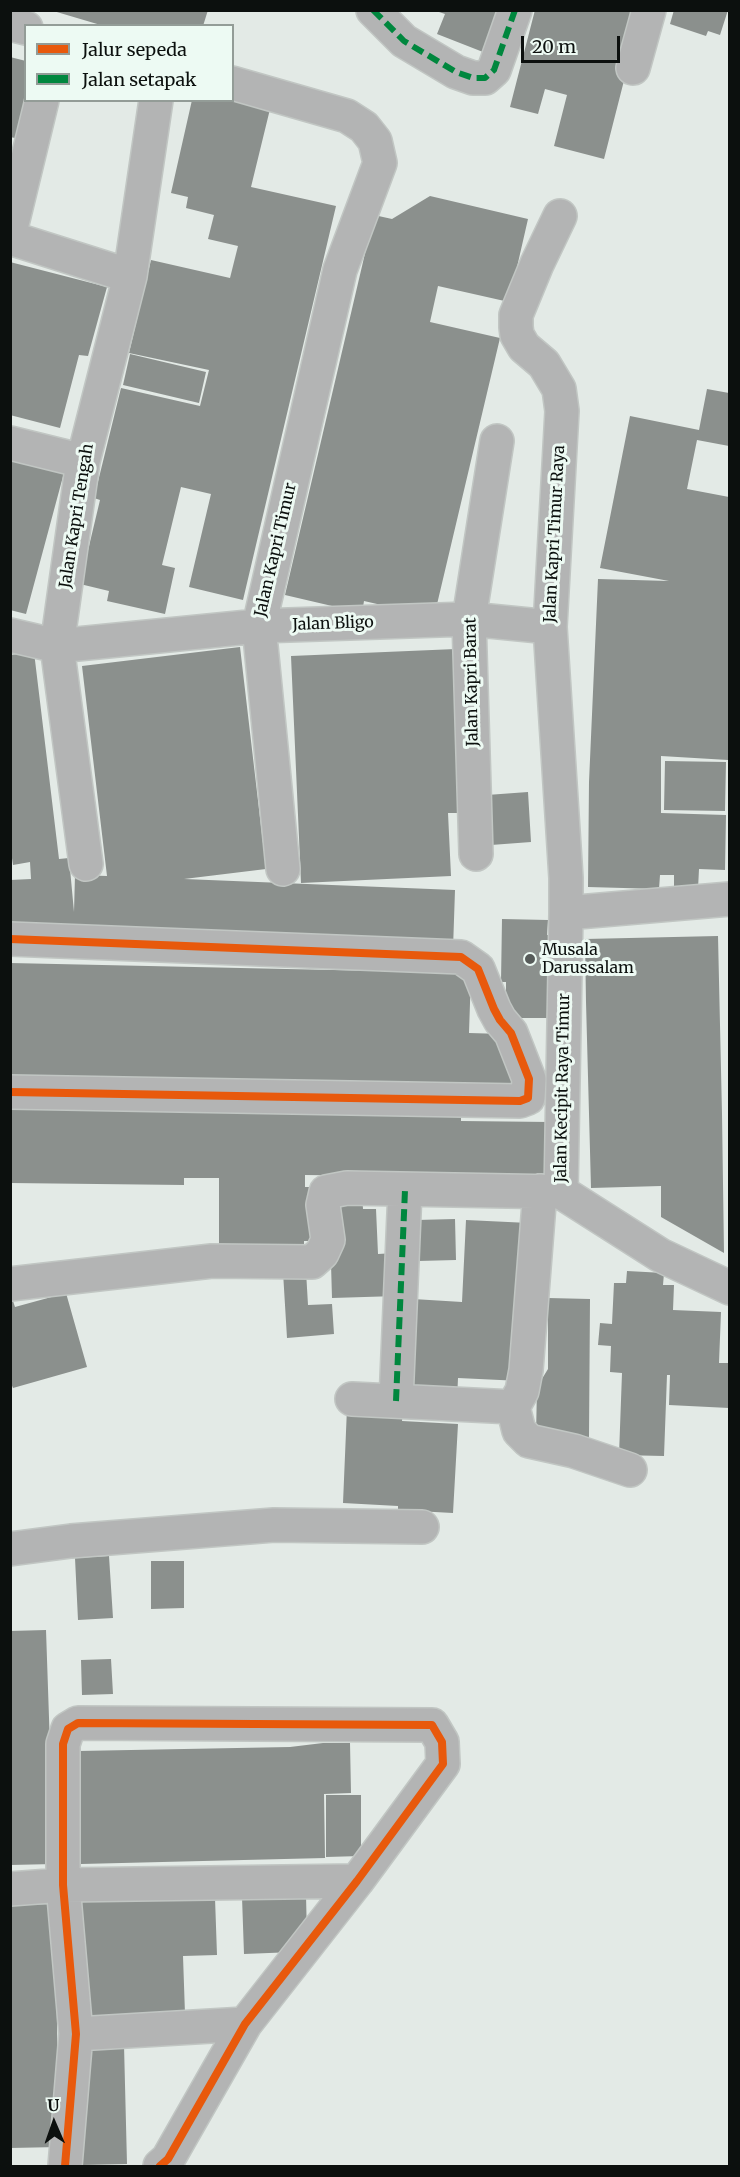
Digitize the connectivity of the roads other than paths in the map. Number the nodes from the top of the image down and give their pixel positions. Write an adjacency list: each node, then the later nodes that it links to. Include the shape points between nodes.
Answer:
1 (373, 10): 2 (street, via 404,41 456,72 484,78 494,69)
2 (515, 10)
3 (650, 10): 4 (street)
4 (633, 69)
5 (234, 84): 16 (street, Jalan Kapri Timur, via 347,116 364,127 375,141 380,163 340,270)
6 (42, 102): 9 (street)
7 (156, 102): 11 (street, Jalan Kapri Tengah)
8 (560, 216): 17 (street, Jalan Kapri Timur Raya, via 516,315 517,335 524,347 544,363 560,389)
9 (10, 232)
10 (10, 238): 11 (street)
11 (130, 276): 14 (street, Jalan Kapri Tengah)
12 (497, 441): 15 (street, Jalan Kapri Barat)
13 (10, 443): 14 (street)
14 (83, 461): 19 (street, Jalan Kapri Tengah)
15 (469, 619): 16 (street, Jalan Bligo); 17 (street, Jalan Bligo); 20 (street, Jalan Kapri Barat)
16 (259, 626): 19 (street, Jalan Bligo); 22 (street, Jalan Kapri Timur)
17 (550, 627): 24 (street, Jalan Kapri Timur Raya)
18 (10, 635): 19 (street, Jalan Bligo)
19 (57, 646): 21 (street, Jalan Kapri Tengah)
20 (476, 854)
21 (86, 864)
22 (284, 869)
23 (729, 899): 24 (street)
24 (566, 913): 28 (street, Jalan Kecipit Raya Timur)
25 (10, 939): 26 (street, via 460,957 478,969 494,1009 511,1033 529,1079 528,1098 520,1101)
26 (10, 1092)
27 (405, 1190): 28 (street); 29 (street, via 346,1188 326,1192 322,1205 328,1240 312,1262 212,1261); 32 (street)
28 (551, 1191): 30 (street, via 660,1255); 33 (street, Jalan Kecipit Raya Timur, via 526,1370 522,1391)
29 (10, 1284)
30 (729, 1288)
31 (352, 1399): 32 (street)
32 (396, 1401): 33 (street)
33 (513, 1407): 34 (street, via 519,1431 529,1441)
34 (630, 1470)
35 (422, 1527): 36 (street, via 273,1525)
36 (10, 1549)
37 (357, 1881): 38 (street); 38 (street, via 443,1764 442,1742 432,1725 78,1723 68,1729 63,1744); 40 (street)
38 (63, 1885): 39 (street); 41 (street)
39 (10, 1889)
40 (245, 2024): 41 (street); 43 (street, via 168,2160)
41 (76, 2034): 42 (street)
42 (65, 2166)
43 (160, 2166)

